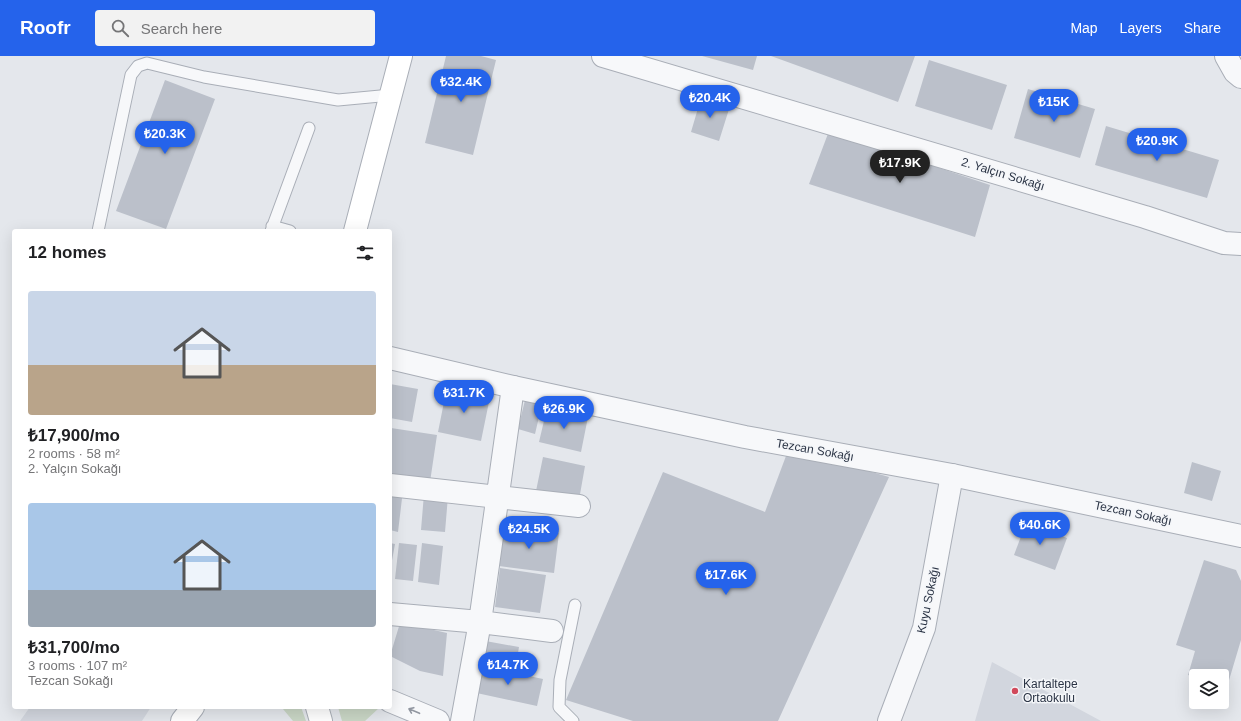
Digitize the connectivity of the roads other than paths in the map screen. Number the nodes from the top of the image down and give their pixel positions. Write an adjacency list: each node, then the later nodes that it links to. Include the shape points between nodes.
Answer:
1 (401, 56): 5 (main road)
2 (603, 56): 10 (street, 2. Yalçın Sokağı, via 1145,217 1224,243)
3 (1226, 56): 4 (street)
4 (1241, 77)
5 (391, 95): 7 (lane, via 338,100 204,77 147,63 138,66 131,75); 9 (main road)
6 (310, 128): 8 (lane)
7 (98, 229)
8 (272, 229)
9 (356, 229)
10 (1241, 244)
11 (392, 358): 12 (street, Tezcan Sokağı)
12 (513, 387): 13 (street, Tezcan Sokağı, via 745,437); 15 (street)
13 (952, 475): 17 (street, Tezcan Sokağı); 30 (street, Kuyu Sokağı, via 924,628)
14 (392, 485): 15 (street)
15 (498, 496): 16 (street); 20 (street)
16 (579, 506)
17 (1241, 536)
18 (575, 605): 29 (lane, via 560,680 559,707)
19 (392, 614): 20 (street)
20 (480, 622): 21 (street); 28 (street)
21 (552, 631)
22 (392, 702): 27 (street, one-way to 22)
23 (191, 709): 25 (main road)
24 (318, 709): 26 (main road)
25 (182, 721)
26 (321, 721)
27 (438, 721)
28 (462, 721)
29 (573, 721)
30 (890, 721)

